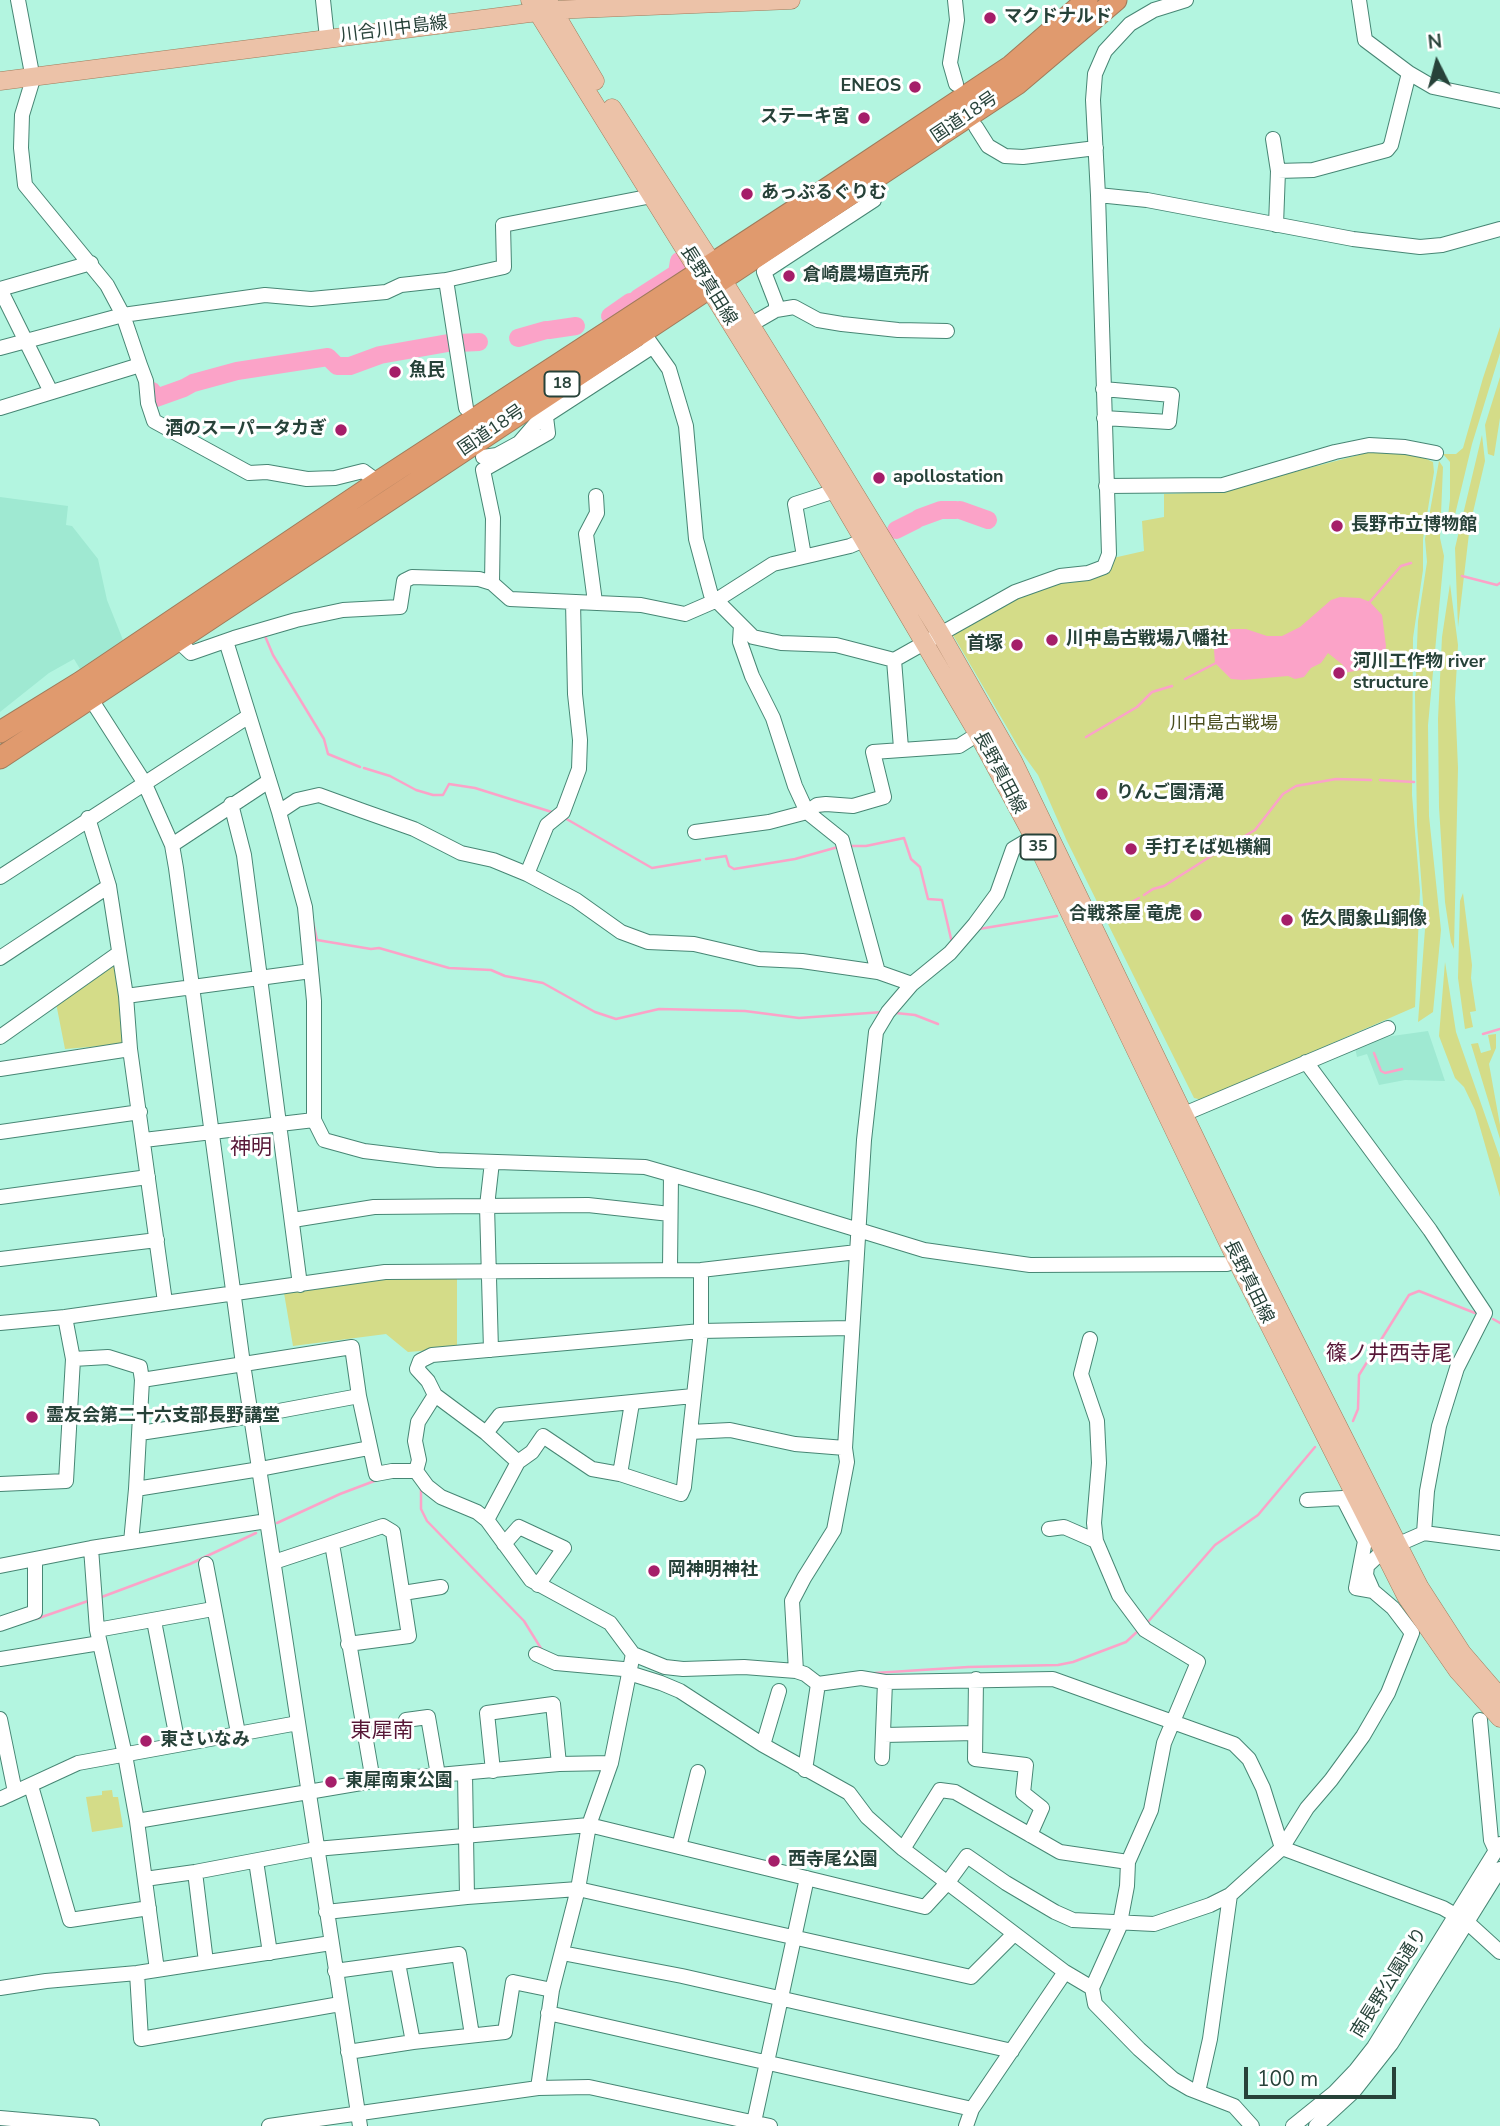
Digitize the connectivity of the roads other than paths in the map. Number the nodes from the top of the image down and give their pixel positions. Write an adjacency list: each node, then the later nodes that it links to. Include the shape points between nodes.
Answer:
1 (18, 0): 13 (street)
2 (323, 0): 11 (street)
3 (791, 0): 9 (main road, 川合川中島線)
4 (955, 0): 15 (street, via 957,20 950,63)
5 (1087, 0): 27 (highway, 国道18号 / 18, via 1011,66)
6 (1115, 0): 21 (highway, 国道18号 / 18, via 1017,84)
7 (1186, 0): 19 (street, via 1141,16 1105,51 1093,88)
8 (1359, 0): 12 (street, via 1365,40)
9 (689, 2): 10 (main road, 川合川中島線)
10 (542, 5): 11 (main road, 川合川中島線); 23 (main road, 長野真田線 / 35); 27 (main road, 長野真田線 / 35, via 602,92)
11 (327, 38): 13 (main road, 川合川中島線)
12 (1409, 73): 16 (street, via 1433,87); 20 (street, via 1387,150 1313,170)
13 (33, 79): 14 (main road, 川合川中島線); 26 (street, via 22,115 25,186)
14 (0, 81)
15 (956, 84)
16 (1500, 101)
17 (976, 127): 19 (street, via 988,146 1005,156)
18 (1273, 139): 20 (street)
19 (1096, 148): 22 (street)
20 (1278, 171): 24 (street)
21 (864, 185): 27 (highway, 国道18号 / 18); 30 (street, via 874,200 764,272)
22 (1098, 195): 24 (street); 38 (street)
23 (652, 196): 27 (main road, 長野真田線 / 35); 28 (street, via 503,225 504,267)
24 (1276, 225): 25 (street, via 1420,247)
25 (1500, 229)
26 (91, 263): 29 (street); 31 (street)
27 (711, 275): 32 (main road, 長野真田線 / 35); 34 (highway, 国道18号 / 18); 46 (highway, 国道18号 / 18); 48 (main road, 長野真田線 / 35)
28 (446, 280): 31 (street, via 401,285 386,292 311,299 265,295); 41 (street)
29 (0, 289): 35 (street)
30 (776, 310): 32 (street); 33 (street, via 794,307 818,320 842,324)
31 (123, 315): 35 (street); 37 (street)
32 (750, 325): 57 (main road, 長野真田線 / 35)
33 (947, 331)
34 (647, 339): 42 (street); 53 (street, via 669,369 686,426 695,540); 58 (highway, 国道18号 / 18)
35 (25, 341): 36 (street); 39 (street)
36 (0, 348)
37 (140, 365): 39 (street); 46 (street, via 153,421 249,473 307,479 363,471)
38 (1103, 389): 43 (street); 43 (street, via 1172,395 1168,422)
39 (51, 392): 40 (street)
40 (0, 408)
41 (466, 408)
42 (546, 417): 45 (street, via 519,443); 52 (street, via 548,433 483,470 493,518)
43 (1104, 418): 47 (street)
44 (1436, 453): 47 (street, via 1369,445 1223,485)
45 (483, 457)
46 (378, 482): 61 (highway, 国道18号 / 18)
47 (1106, 486): 57 (street, via 1109,554 1104,566 1015,592)
48 (835, 491): 50 (main road, 長野真田線 / 35); 51 (street, via 795,504)
49 (596, 496): 55 (street, via 597,513 586,534)
50 (864, 540): 51 (street); 57 (main road, 長野真田線 / 35)
51 (804, 556): 53 (street, via 773,564)
52 (492, 583): 54 (street, via 510,599); 59 (street, via 412,577 404,581 400,607 343,610)
53 (715, 601): 55 (street, via 685,614); 56 (street)
54 (573, 602): 55 (street); 76 (street, via 579,769 563,812 547,825)
55 (596, 602)
56 (741, 625): 60 (street, via 753,637 836,645); 70 (street, via 740,642 752,676 773,718)
57 (933, 638): 60 (street); 64 (main road, 長野真田線 / 35); 74 (main road, 長野真田線 / 35, via 1013,761)
58 (177, 640): 59 (street, via 191,653); 61 (highway, 国道18号 / 18)
59 (226, 640): 62 (street)
60 (894, 660): 65 (street)
61 (86, 690): 63 (highway, 国道18号 / 18); 66 (highway, 国道18号 / 18); 68 (street)
62 (249, 716): 67 (street); 68 (street)
63 (0, 732)
64 (978, 734): 65 (street, via 959,746); 74 (main road, 長野真田線 / 35)
65 (901, 748): 70 (street, via 873,752 884,797 853,806 826,803)
66 (0, 758)
67 (269, 781): 69 (street); 71 (street)
68 (144, 782): 72 (street); 75 (street)
69 (231, 804): 75 (street); 83 (street, via 244,855)
70 (807, 812): 73 (street); 82 (street, via 842,840)
71 (279, 813): 76 (street, via 297,800 319,795 414,829 461,853); 81 (street, via 305,907)
72 (88, 818): 77 (street); 78 (street)
73 (695, 832)
74 (1040, 833): 84 (street, via 1013,849 997,894 975,924 950,953); 94 (main road, 長野真田線 / 35); 110 (main road, 長野真田線 / 35)
75 (172, 845): 85 (street)
76 (527, 874): 82 (street, via 576,900 621,932 648,942 694,944 759,959)
77 (0, 877)
78 (109, 886): 79 (street); 80 (street)
79 (119, 953): 86 (street); 88 (street)
80 (0, 958)
81 (311, 971): 83 (street); 95 (street)
82 (878, 972): 84 (street)
83 (261, 978): 85 (street); 96 (street)
84 (912, 984): 107 (street, via 876,1032)
85 (193, 987): 86 (street); 98 (street)
86 (126, 996): 89 (street)
87 (1388, 1028): 91 (street)
88 (0, 1037)
89 (130, 1049): 92 (street); 93 (street)
90 (0, 1060): 92 (street)
91 (1306, 1062): 94 (street); 148 (street, via 1485,1313 1457,1368 1439,1426)
92 (0, 1069)
93 (140, 1112): 97 (street); 99 (street)
94 (1184, 1114): 110 (main road, 長野真田線 / 35)
95 (314, 1120): 96 (street); 100 (street, via 324,1140 364,1151)
96 (280, 1123): 98 (street); 106 (street)
97 (0, 1132)
98 (212, 1132): 99 (street); 116 (street)
99 (144, 1140): 102 (street)
100 (492, 1163): 101 (street, via 645,1167); 104 (street)
101 (671, 1175): 105 (street); 107 (street)
102 (148, 1177): 103 (street); 108 (street)
103 (0, 1197)
104 (487, 1206): 105 (street, via 588,1205); 106 (street, via 374,1207); 114 (street)
105 (670, 1214): 112 (street)
106 (293, 1220): 115 (street)
107 (858, 1230): 109 (street); 110 (street, via 924,1250 1030,1265 1227,1264)
108 (157, 1240): 111 (street); 117 (street)
109 (857, 1252): 113 (street); 120 (street)
110 (1243, 1256): 143 (main road, 長野真田線 / 35); 151 (main road, 長野真田線 / 35)
111 (0, 1259)
112 (670, 1268): 113 (street); 114 (street)
113 (701, 1270): 121 (street)
114 (489, 1271): 115 (street, via 385,1272); 123 (street)
115 (300, 1285): 116 (street)
116 (233, 1294): 117 (street); 125 (street)
117 (166, 1302): 118 (street)
118 (65, 1317): 119 (street); 124 (street)
119 (0, 1324)
120 (850, 1328): 121 (street); 136 (street)
121 (701, 1331): 123 (street); 129 (street)
122 (1090, 1339): 149 (street, via 1081,1374 1097,1420)
123 (491, 1350): 127 (street, via 420,1361 416,1370)
124 (73, 1359): 126 (street, via 108,1357 140,1367); 141 (street, via 66,1481)
125 (243, 1364): 126 (street); 128 (street, via 352,1346); 131 (street)
126 (142, 1380): 133 (street)
127 (435, 1395): 134 (street); 139 (street, via 418,1422)
128 (359, 1396): 131 (street); 135 (street)
129 (693, 1396): 130 (street); 132 (street)
130 (632, 1403): 134 (street, via 500,1415); 140 (street)
131 (252, 1416): 133 (street); 138 (street)
132 (690, 1432): 136 (street, via 730,1430 795,1444); 140 (street, via 681,1494)
133 (140, 1433): 142 (street)
134 (486, 1433): 137 (street)
135 (369, 1448): 138 (street); 139 (street, via 376,1474)
136 (845, 1448): 171 (street, via 848,1462 834,1530 792,1601)
137 (518, 1462): 140 (street, via 543,1436 592,1469); 145 (street)
138 (260, 1469): 142 (street); 146 (street)
139 (416, 1471): 145 (street, via 441,1497)
140 (620, 1474)
141 (0, 1485)
142 (136, 1489): 150 (street)
143 (1348, 1496): 144 (street); 151 (main road, 長野真田線 / 35)
144 (1307, 1500)
145 (487, 1520): 154 (street)
146 (267, 1521): 150 (street); 157 (street)
147 (1049, 1529): 149 (street, via 1064,1527)
148 (1424, 1533): 151 (street); 152 (street)
149 (1096, 1541): 182 (street, via 1119,1595 1143,1627 1198,1662)
150 (131, 1542): 155 (street)
151 (1380, 1543): 177 (main road, 長野真田線 / 35, via 1420,1588 1455,1643); 178 (main road, 長野真田線 / 35, via 1435,1641); 208 (street, via 1363,1569 1373,1591 1412,1633 1388,1693 1363,1736)
152 (1500, 1543)
153 (332, 1544): 157 (street); 162 (street, via 383,1526 393,1532); 167 (street)
154 (504, 1544): 160 (street); 160 (street, via 519,1527 564,1548)
155 (91, 1548): 156 (street); 166 (street)
156 (35, 1560): 159 (street); 165 (street, via 35,1612)
157 (274, 1562): 183 (street)
158 (206, 1563): 163 (street)
159 (0, 1566)
160 (538, 1585): 169 (street, via 610,1623)
161 (441, 1587): 162 (street)
162 (403, 1593): 167 (street, via 409,1636)
163 (213, 1609): 164 (street); 184 (street)
164 (154, 1621): 166 (street); 187 (street)
165 (0, 1624)
166 (99, 1637): 170 (street); 189 (street)
167 (348, 1644): 198 (street)
168 (536, 1654): 172 (street, via 555,1663)
169 (633, 1654): 171 (street, via 683,1669); 172 (street)
170 (0, 1659)
171 (796, 1671): 175 (street)
172 (629, 1672): 188 (street, via 680,1691); 191 (street)
173 (976, 1679): 174 (street); 182 (street, via 1053,1679); 185 (street)
174 (885, 1682): 175 (street, via 861,1678); 186 (street)
175 (818, 1684): 193 (street)
176 (779, 1691): 188 (street)
177 (1500, 1697)
178 (1500, 1718)
179 (0, 1719): 200 (street)
180 (405, 1720): 197 (street, via 428,1717)
181 (1480, 1720): 209 (street, via 1491,1840)
182 (1174, 1722): 208 (street, via 1234,1744 1249,1759); 213 (street, via 1164,1743 1151,1810)
183 (298, 1723): 184 (street); 201 (street)
184 (238, 1733): 187 (street)
185 (975, 1733): 186 (street); 206 (street, via 975,1759 1026,1765 1023,1793 1042,1808)
186 (884, 1735): 190 (street)
187 (178, 1744): 189 (street)
188 (763, 1745): 193 (street)
189 (125, 1755): 199 (street, via 78,1763); 203 (street)
190 (881, 1758)
191 (611, 1763): 192 (street); 204 (street)
192 (559, 1765): 194 (street); 194 (street, via 553,1704 487,1713)
193 (805, 1770): 211 (street, via 849,1793 867,1817)
194 (492, 1771): 196 (street)
195 (698, 1772): 207 (street)
196 (465, 1773): 197 (street); 205 (street)
197 (438, 1775): 198 (street)
198 (373, 1781): 201 (street)
199 (31, 1786): 200 (street); 222 (street, via 70,1920)
200 (15, 1792): 202 (street)
201 (307, 1792): 203 (street); 210 (street)
202 (0, 1799)
203 (137, 1821): 217 (street)
204 (589, 1825): 205 (street); 207 (street); 219 (street)
205 (467, 1835): 210 (street); 221 (street)
206 (1030, 1835): 211 (street, via 955,1792 940,1790); 213 (street, via 1060,1852)
207 (679, 1847): 216 (street)
208 (1282, 1848): 220 (street); 224 (street)
209 (1498, 1848): 224 (street, 南長野公園通り)
210 (316, 1849): 212 (street); 223 (street)
211 (903, 1849): 218 (street)
212 (256, 1861): 215 (street); 230 (street)
213 (1128, 1862): 225 (street)
214 (1500, 1869): 224 (street, 南長野公園通り)
215 (195, 1872): 217 (street); 232 (street)
216 (807, 1878): 218 (street, via 925,1907); 227 (street)
217 (145, 1879): 222 (street)
218 (948, 1882): 225 (street, via 967,1856 1073,1920); 226 (street)
219 (578, 1889): 221 (street); 227 (street); 231 (street)
220 (1230, 1895): 225 (street, via 1154,1924); 250 (street)
221 (467, 1897): 223 (street)
222 (149, 1908): 234 (street)
223 (326, 1912): 228 (street)
224 (1461, 1918): 229 (street); 260 (street, 南長野公園通り, via 1356,2070); 261 (street, 南長野公園通り, via 1391,2045 1354,2091)
225 (1120, 1922): 239 (street)
226 (1014, 1934): 227 (street, via 971,1977); 236 (street)
227 (794, 1938): 241 (street)
228 (331, 1943): 230 (street); 235 (street)
229 (1500, 1952)
230 (270, 1953): 232 (street)
231 (562, 1953): 240 (street); 241 (street)
232 (206, 1962): 234 (street)
233 (398, 1962): 235 (street); 244 (street, via 459,1954); 245 (street)
234 (158, 1970): 237 (street)
235 (335, 1971): 242 (street)
236 (1065, 1972): 239 (street); 246 (street)
237 (137, 1973): 238 (street); 242 (street, via 141,2039)
238 (0, 1988)
239 (1092, 1988): 250 (street, via 1095,2004 1139,2049 1172,2079)
240 (552, 1990): 243 (street); 244 (street, via 513,1982 505,2032)
241 (781, 2000): 246 (street); 248 (street)
242 (340, 2004): 247 (street)
243 (548, 2013): 248 (street); 249 (street)
244 (472, 2035): 245 (street)
245 (413, 2042): 247 (street)
246 (1012, 2051): 251 (street)
247 (348, 2052): 253 (street)
248 (768, 2063): 251 (street); 254 (street)
249 (538, 2088): 253 (street); 254 (street, via 589,2087)
250 (1198, 2092): 259 (street, via 1234,2106)
251 (972, 2109): 258 (street)
252 (0, 2118): 255 (street)
253 (359, 2120): 256 (street)
254 (755, 2124): 257 (street)
255 (92, 2126)
256 (269, 2126)
257 (770, 2126)
258 (966, 2126)
259 (1252, 2126)
260 (1293, 2126)
261 (1316, 2126)

